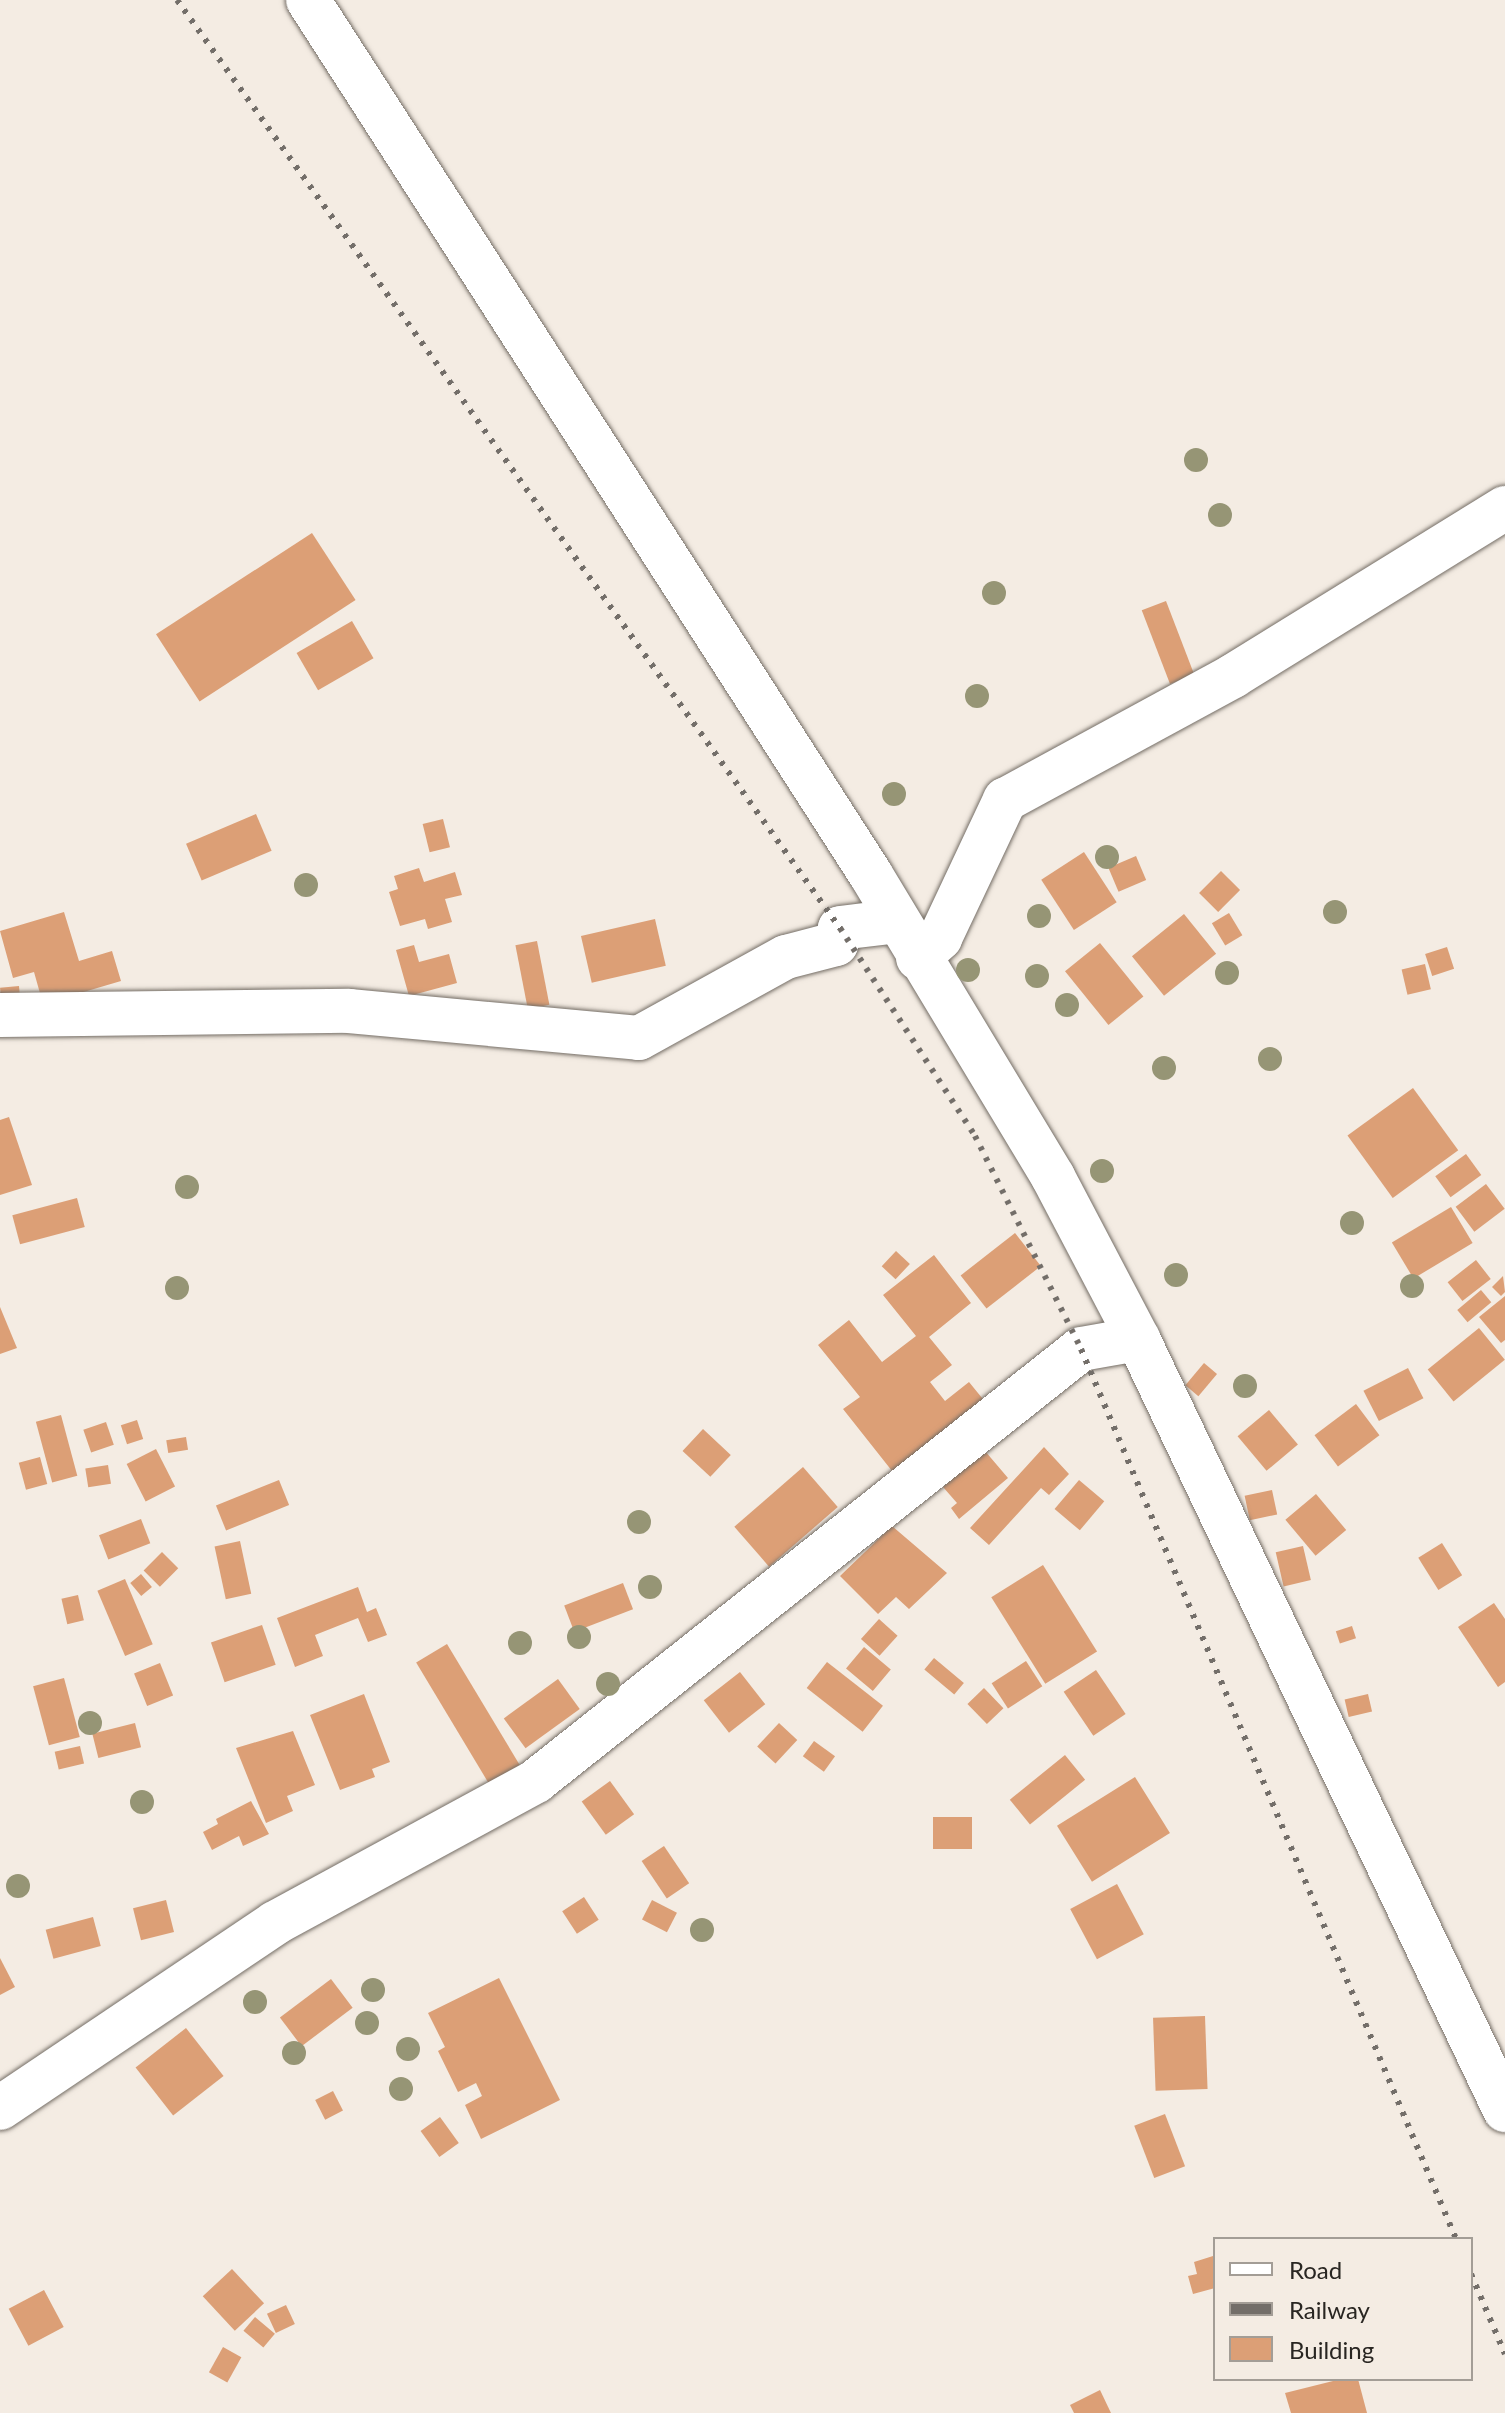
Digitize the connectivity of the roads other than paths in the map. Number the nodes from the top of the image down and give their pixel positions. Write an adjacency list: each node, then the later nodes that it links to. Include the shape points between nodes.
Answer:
1 (308, 0): 3 (street)
2 (1505, 508): 3 (street, via 1233,676 1005,800 940,938)
3 (908, 940): 4 (street, via 840,928 836,944 786,957 639,1038 349,1011); 5 (street, via 960,1016 1038,1150)
4 (0, 1015)
5 (1138, 1339): 6 (street, via 1081,1349 536,1781 275,1923); 7 (street)
6 (0, 2108)
7 (1505, 2110)

